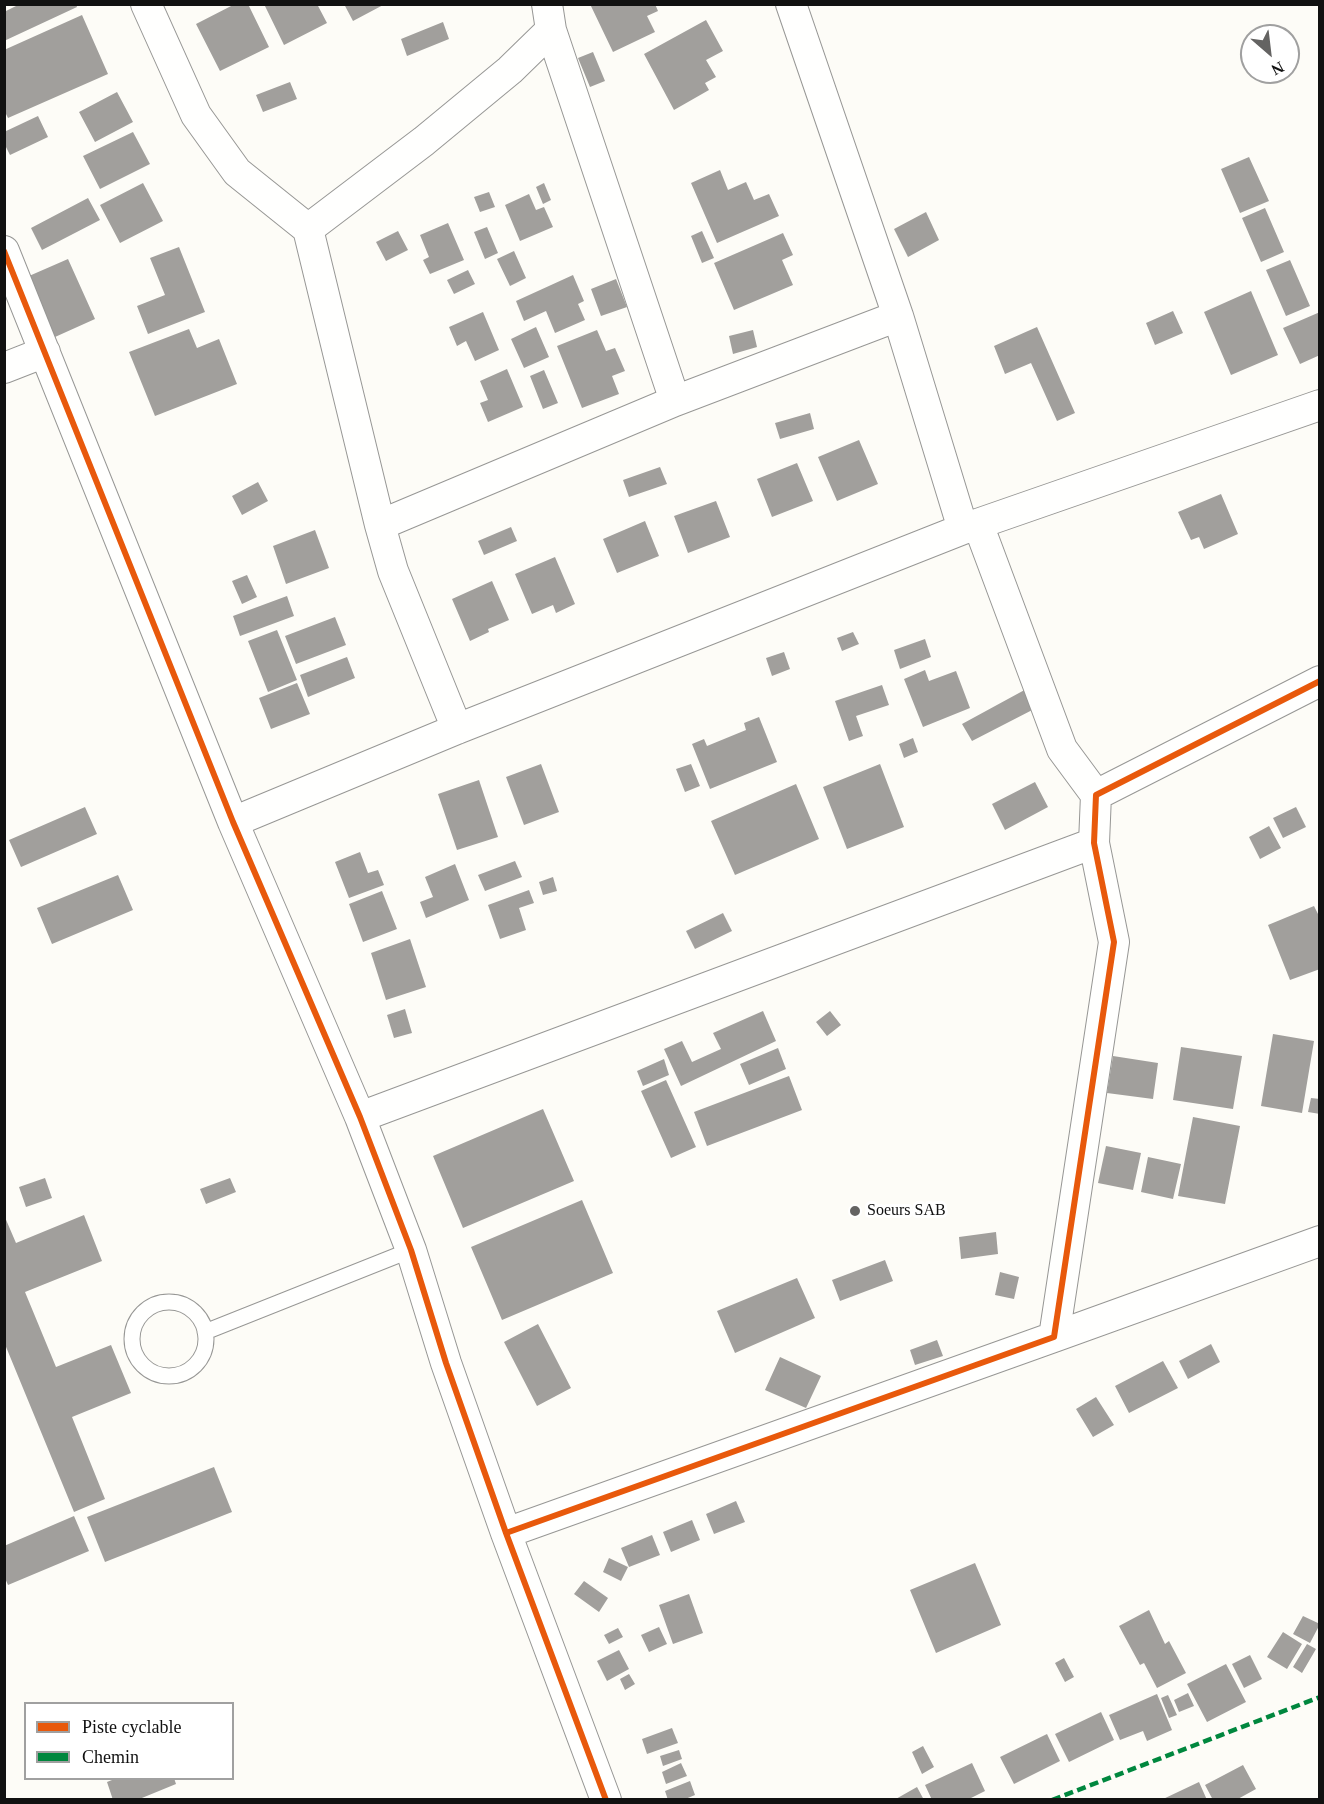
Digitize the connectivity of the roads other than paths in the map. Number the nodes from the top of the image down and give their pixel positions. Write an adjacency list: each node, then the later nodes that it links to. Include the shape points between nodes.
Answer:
1 (146, 4): 4 (street, via 203,125 237,172)
2 (791, 4): 6 (street)
3 (549, 17): 4 (street, via 510,70); 9 (street)
4 (308, 229): 11 (street)
5 (4, 251): 7 (street)
6 (898, 316): 9 (street); 12 (street)
7 (45, 352): 8 (street); 16 (street)
8 (4, 368)
9 (675, 401): 11 (street)
10 (1320, 405): 12 (street)
11 (380, 525): 14 (street, via 393,571)
12 (971, 526): 14 (street); 15 (street, via 1062,749)
13 (1320, 681): 15 (street)
14 (457, 729): 16 (street)
15 (1096, 795): 17 (street)
16 (233, 822): 18 (street)
17 (1094, 843): 18 (street); 22 (street, via 1114,942)
18 (360, 1118): 20 (street)
19 (1320, 1241): 22 (street)
20 (411, 1250): 21 (lane); 23 (street)
21 (205, 1332): 21 (lane, via 206,1343 196,1365 176,1376 164,1376 143,1367 132,1346 136,1322 144,1311 168,1302 192,1310)
22 (1054, 1337): 23 (street)
23 (506, 1533): 24 (street)
24 (606, 1800)

